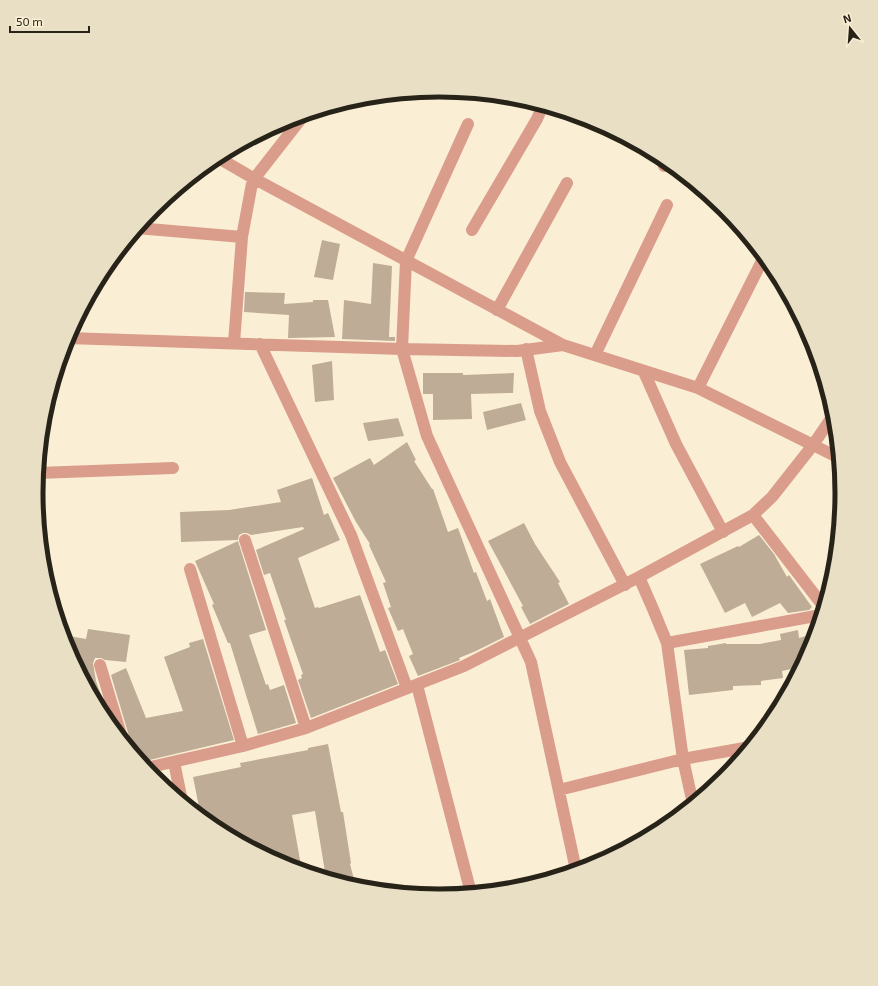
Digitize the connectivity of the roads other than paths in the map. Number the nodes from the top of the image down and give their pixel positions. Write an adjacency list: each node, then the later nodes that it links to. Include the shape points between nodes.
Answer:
1 (541, 110): 9 (street)
2 (297, 123): 5 (street)
3 (468, 124): 11 (street)
4 (224, 161): 5 (street)
5 (253, 179): 10 (street); 11 (street)
6 (567, 183): 13 (street)
7 (667, 205): 20 (street)
8 (144, 229): 10 (street)
9 (472, 230)
10 (242, 237): 15 (street)
11 (406, 261): 13 (street); 18 (street)
12 (761, 263): 22 (street)
13 (498, 310): 17 (street)
14 (74, 338): 15 (street)
15 (234, 343): 16 (street)
16 (260, 344): 18 (street); 39 (street, via 351,535)
17 (563, 345): 19 (street); 20 (street)
18 (402, 349): 19 (street); 36 (street, via 426,436)
19 (526, 349): 33 (street, via 540,411 560,462)
20 (595, 355): 21 (street)
21 (644, 372): 22 (street); 29 (street, via 676,444)
22 (698, 388): 24 (street)
23 (828, 422): 24 (street)
24 (813, 445): 25 (street); 28 (street, via 772,497)
25 (833, 455)
26 (173, 468): 27 (street)
27 (44, 473)
28 (753, 515): 29 (street); 34 (street)
29 (723, 532): 32 (street)
30 (245, 540): 41 (street)
31 (190, 569): 42 (street)
32 (639, 577): 33 (street); 37 (street)
33 (625, 585): 36 (street)
34 (820, 602)
35 (815, 616): 37 (street)
36 (520, 638): 39 (street, via 464,666); 47 (street, via 531,662)
37 (667, 643): 44 (street)
38 (100, 665): 40 (street)
39 (412, 686): 41 (street); 51 (street)
40 (118, 724)
41 (306, 728): 42 (street)
42 (243, 746): 45 (street)
43 (741, 749): 44 (street)
44 (683, 759): 47 (street); 49 (street)
45 (174, 762): 46 (street); 48 (street)
46 (153, 767)
47 (559, 790): 50 (street)
48 (180, 793)
49 (691, 798)
50 (575, 865)
51 (469, 888)

